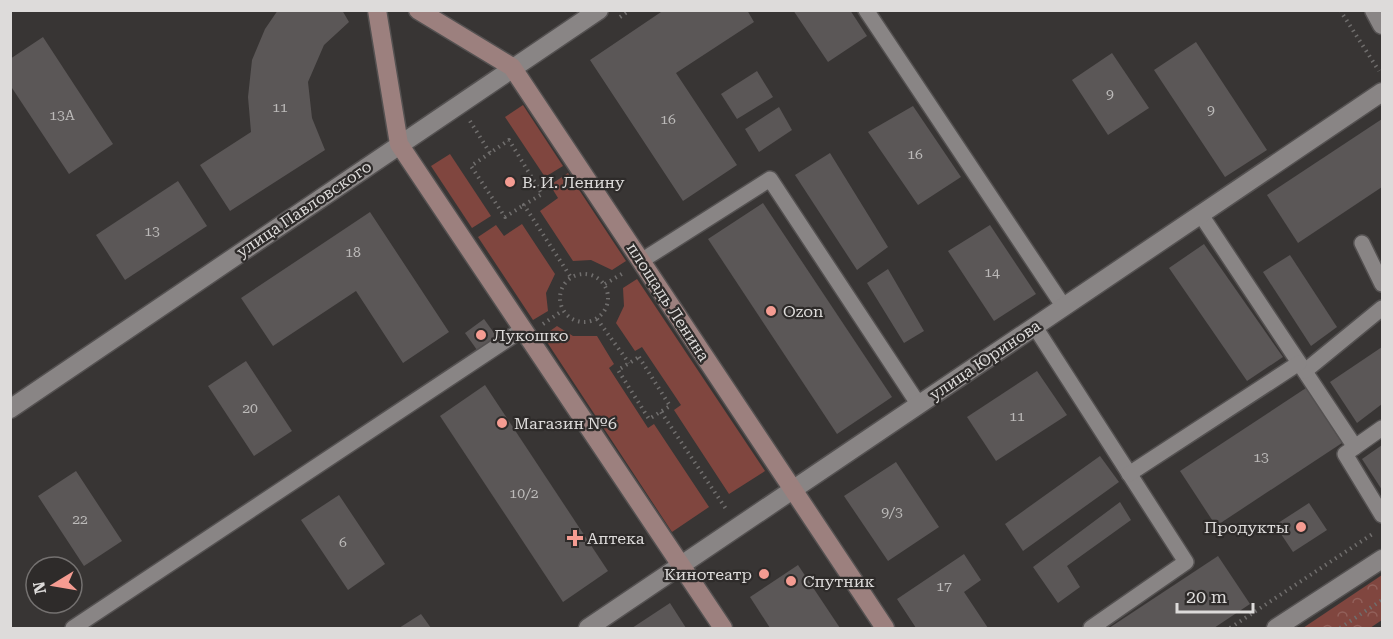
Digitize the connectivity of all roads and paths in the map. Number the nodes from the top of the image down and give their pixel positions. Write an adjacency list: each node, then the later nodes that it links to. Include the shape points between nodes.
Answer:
1 (377, 10): 12 (street)
2 (418, 10): 8 (street, площадь Ленина)
3 (599, 10): 8 (street, улица Павловского)
4 (866, 10): 20 (lane)
5 (1340, 10): 9 (path)
6 (1374, 10): 7 (street)
7 (1383, 25)
8 (512, 67): 11 (street, улица Павловского); 17 (street, площадь Ленина)
9 (1383, 77)
10 (1383, 92): 15 (street, улица Юринова)
11 (459, 103): 12 (street, улица Павловского); 13 (path)
12 (399, 144): 24 (street); 28 (street, улица Павловского)
13 (490, 153): 14 (path, via 471,166 505,217); 14 (path, via 509,140 542,194)
14 (524, 205): 18 (path)
15 (1201, 214): 20 (street, улица Юринова); 26 (lane)
16 (1362, 243): 19 (lane)
17 (641, 261): 27 (lane, via 770,179); 33 (street, площадь Ленина)
18 (570, 276): 22 (path, via 559,292 562,311 578,322); 22 (path, via 590,273 605,284 608,303)
19 (1383, 284)
20 (1064, 307): 23 (street, улица Юринова)
21 (1383, 308): 26 (lane)
22 (597, 319): 25 (path)
23 (1035, 327): 27 (street, улица Юринова); 32 (lane)
24 (523, 329): 38 (street); 40 (lane)
25 (629, 363): 29 (path, via 639,357 670,406); 29 (path, via 618,370 649,419)
26 (1302, 367): 31 (lane); 32 (lane)
27 (919, 405): 33 (street, улица Юринова)
28 (10, 409)
29 (661, 412): 35 (path)
30 (1383, 428): 31 (lane)
31 (1355, 447): 34 (lane, via 1345,454)
32 (1129, 474): 44 (lane, via 1186,562)
33 (793, 491): 35 (street, улица Юринова); 43 (street, площадь Ленина)
34 (1383, 515)
35 (739, 527): 38 (street, улица Юринова)
36 (1383, 528): 45 (path)
37 (1383, 559): 46 (street)
38 (680, 565): 41 (street, улица Юринова); 42 (street)
39 (1383, 600): 47 (path)
40 (73, 628)
41 (588, 628)
42 (723, 628)
43 (885, 628)
44 (1090, 628)
45 (1230, 628)
46 (1276, 628)
47 (1340, 628)

